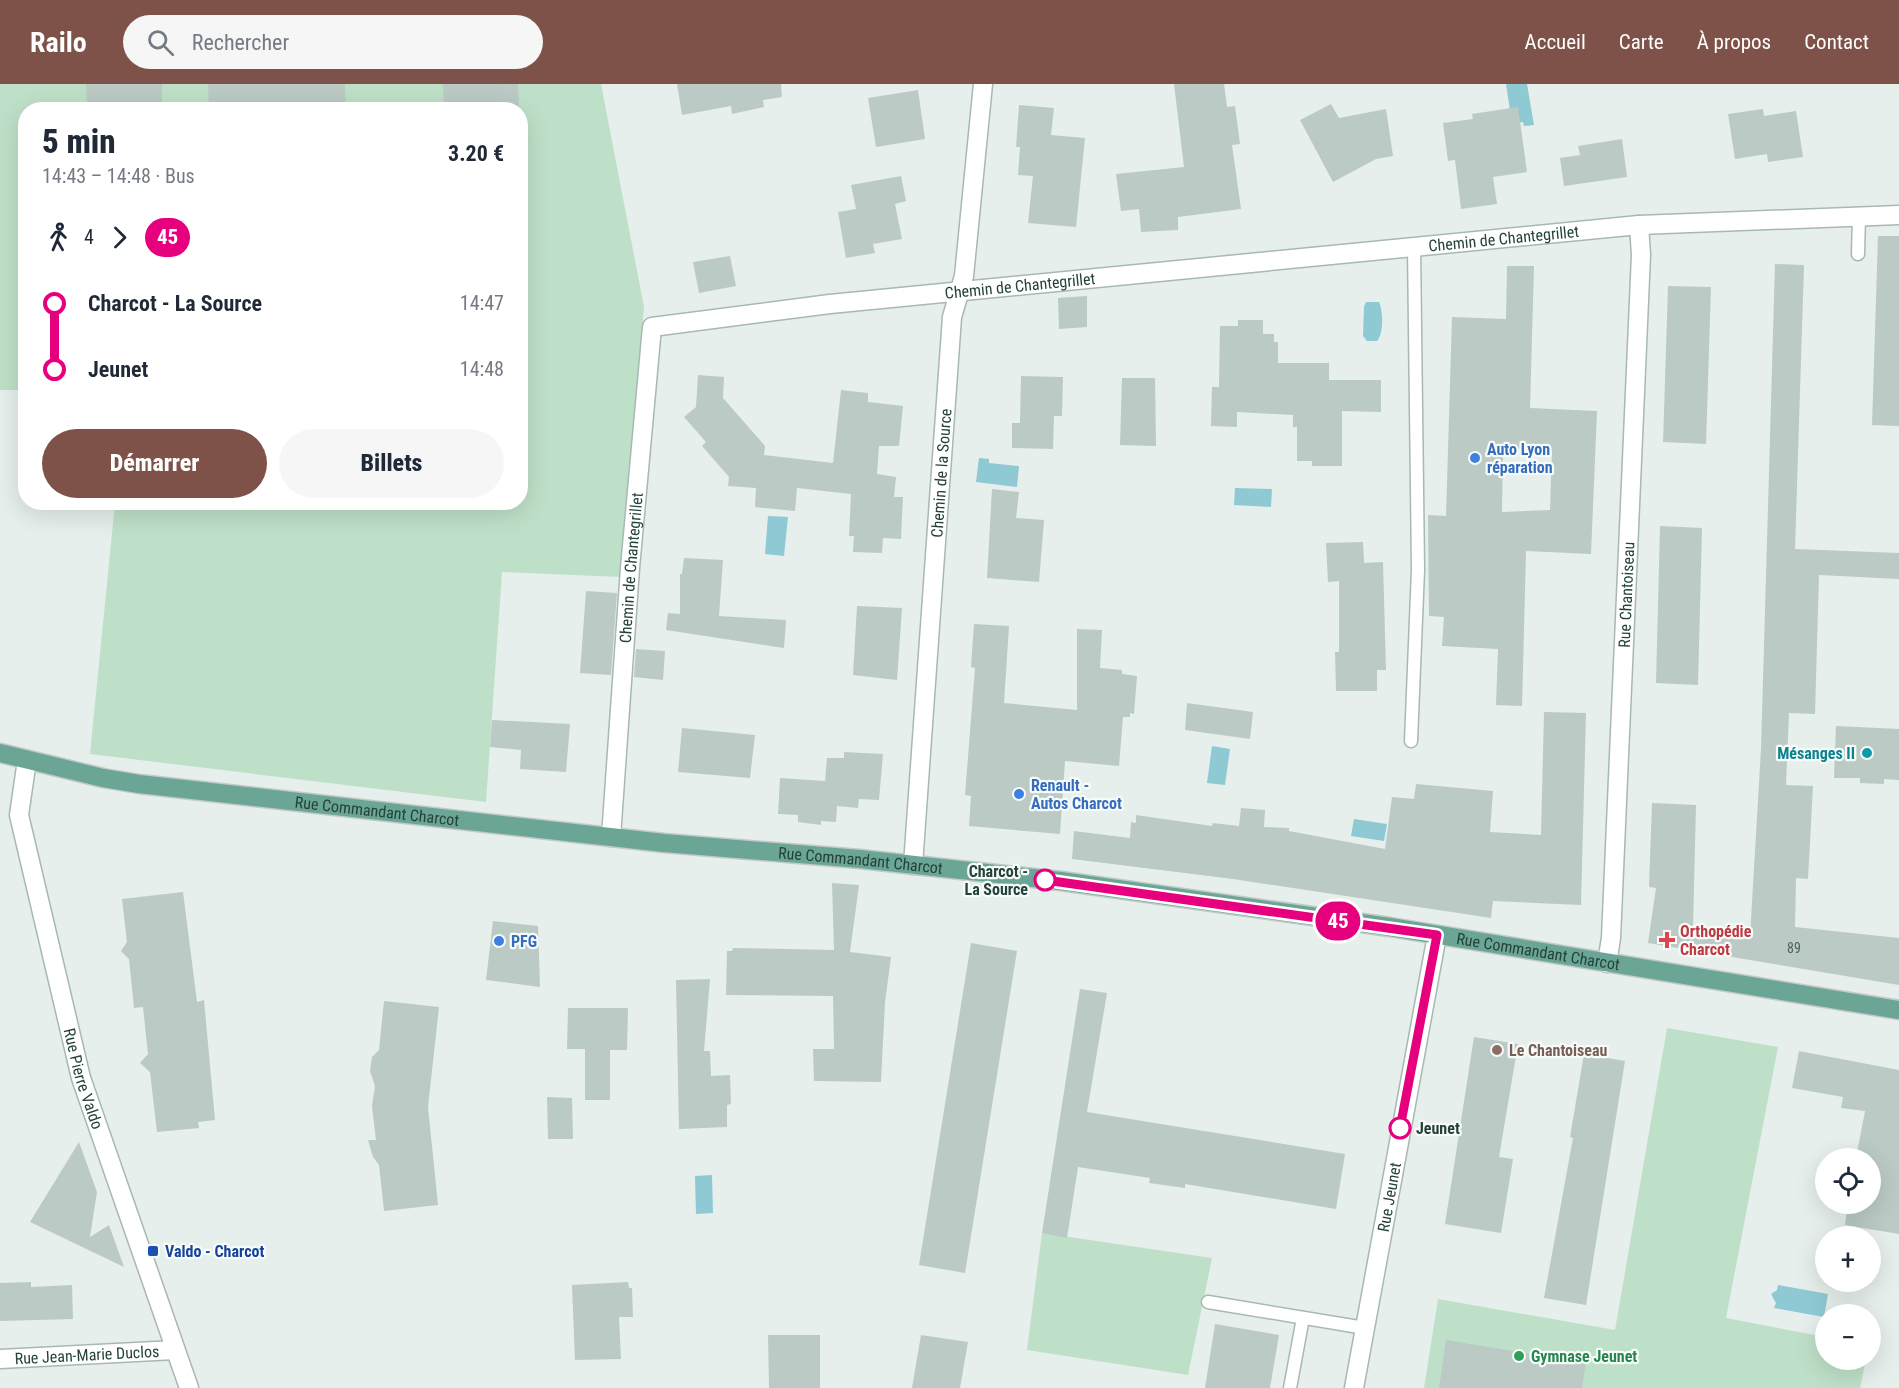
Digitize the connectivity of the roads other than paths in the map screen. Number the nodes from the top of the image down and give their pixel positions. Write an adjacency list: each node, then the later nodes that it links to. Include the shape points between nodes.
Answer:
1 (983, 84): 7 (street, Chemin de la Source, via 964,276)
2 (1899, 214): 3 (street, Chemin de Chantegrillet)
3 (1859, 216): 4 (street, Chemin de Chantegrillet); 6 (lane)
4 (1639, 225): 5 (street, Chemin de Chantegrillet); 14 (street, Rue Chantoiseau)
5 (1414, 246): 7 (street, Chemin de Chantegrillet); 8 (lane, via 1418,570)
6 (1858, 254)
7 (958, 293): 11 (street, Chemin de Chantegrillet, via 830,304 652,327); 12 (street, Chemin de la Source, via 952,317)
8 (1411, 741)
9 (0, 753): 10 (main road, Rue Commandant Charcot)
10 (27, 760): 11 (main road, Rue Commandant Charcot, via 139,784); 19 (street, Rue Pierre Valdo, via 20,815 81,1078)
11 (611, 837): 12 (main road, Rue Commandant Charcot)
12 (913, 865): 13 (main road, Rue Commandant Charcot, via 1061,881)
13 (1437, 935): 14 (main road, Rue Commandant Charcot); 18 (street, Rue Jeunet)
14 (1607, 963): 15 (main road, Rue Commandant Charcot)
15 (1899, 1010)
16 (1208, 1302): 17 (lane)
17 (1303, 1318): 18 (lane); 22 (lane)
18 (1365, 1328): 23 (street, Rue Jeunet)
19 (175, 1350): 20 (street, Rue Jean-Marie Duclos); 21 (street, Rue Pierre Valdo)
20 (0, 1359)
21 (189, 1388)
22 (1290, 1388)
23 (1354, 1388)

